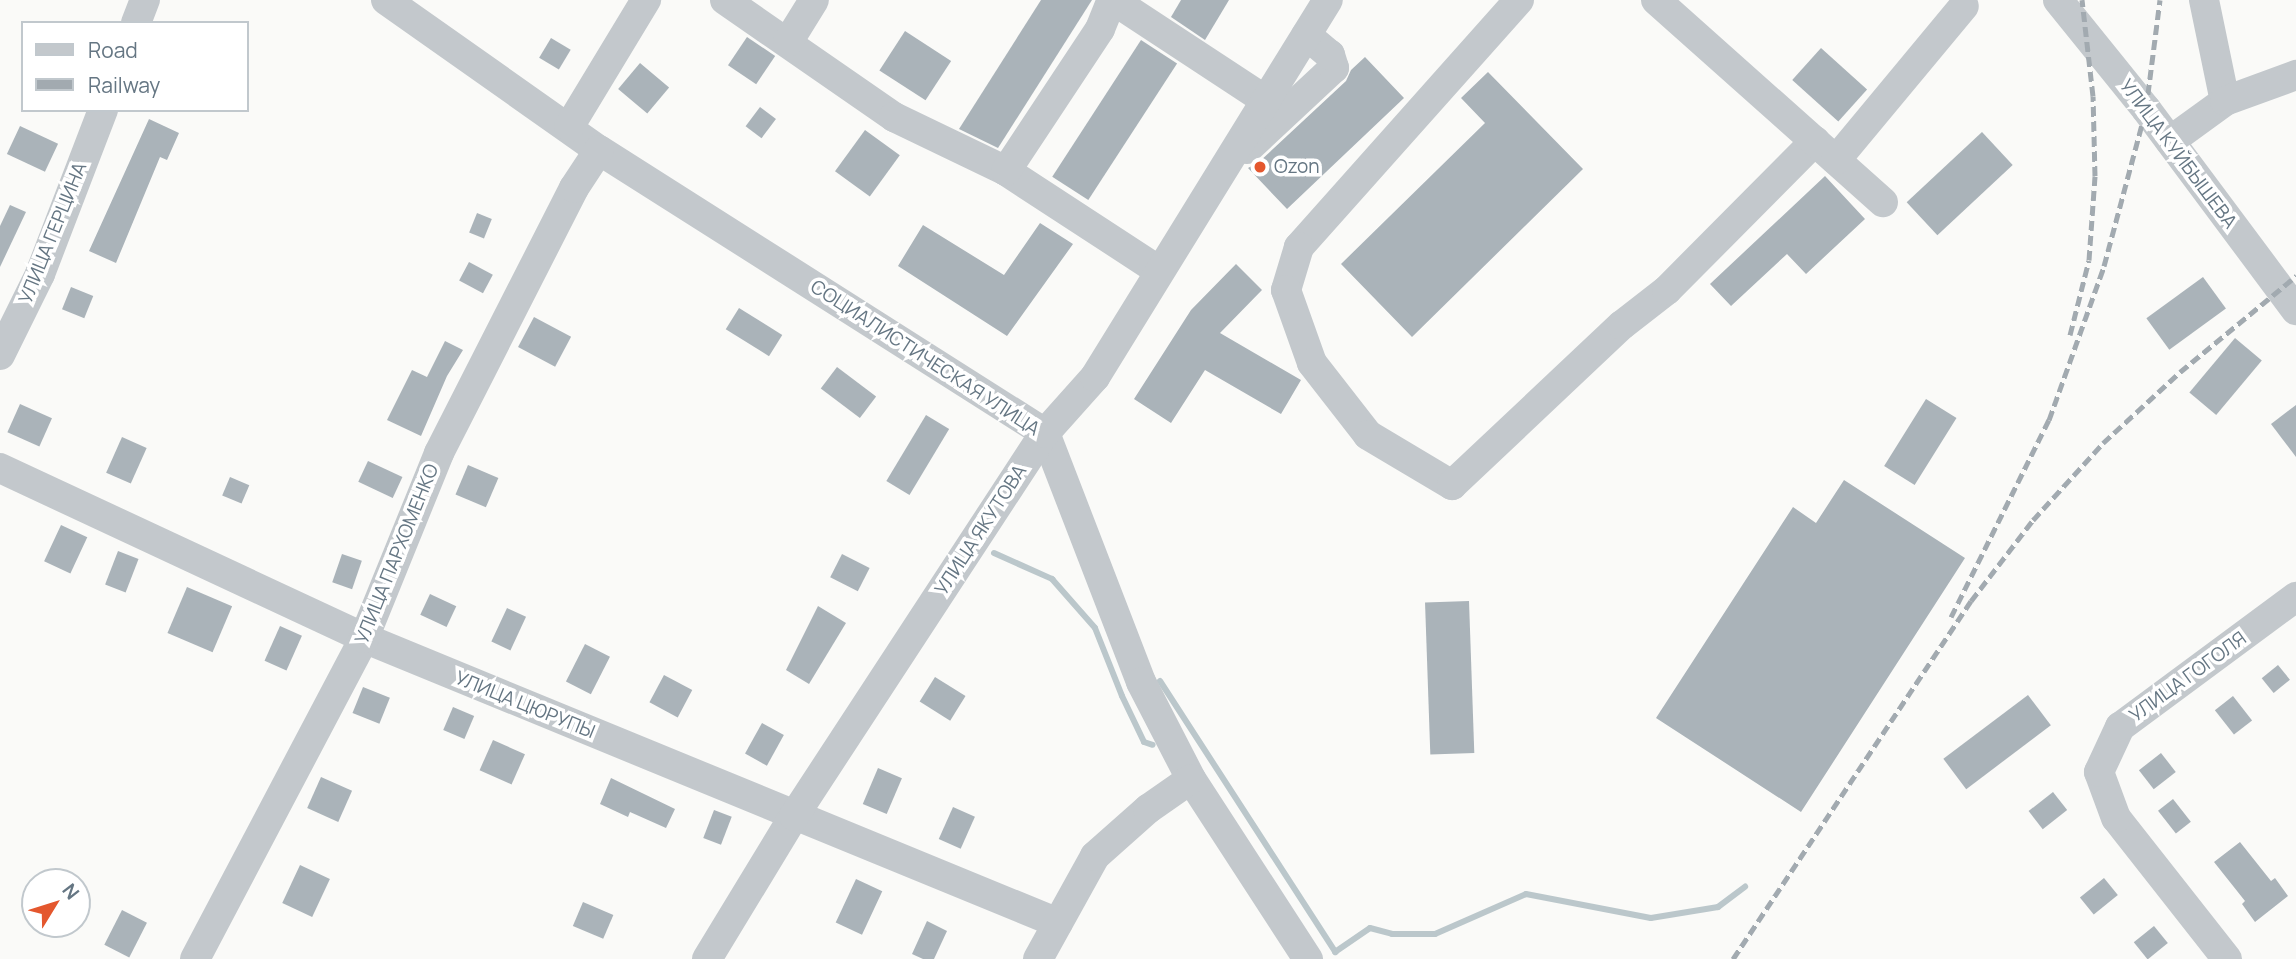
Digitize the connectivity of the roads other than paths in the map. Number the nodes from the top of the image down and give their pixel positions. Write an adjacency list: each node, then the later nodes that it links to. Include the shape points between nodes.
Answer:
1 (145, 0): 13 (street)
2 (387, 0): 20 (street, СОЦИАЛИСТИЧЕСКАЯ УЛИЦА)
3 (646, 0): 20 (street)
4 (724, 0): 15 (street)
5 (814, 0): 15 (street)
6 (1113, 0): 17 (street); 24 (street, via 1100,29)
7 (1328, 0): 14 (street, УЛИЦА ЯКУТОВА)
8 (1656, 0): 23 (street)
9 (2058, 0): 21 (street, УЛИЦА КУЙБЫШЕВА)
10 (2204, 0): 18 (street)
11 (1517, 1): 23 (street, via 1299,247 1286,290 1312,363 1368,435 1452,485 1622,326)
12 (1964, 6): 23 (street)
13 (137, 21)
14 (1306, 35): 17 (street, УЛИЦА ЯКУТОВА); 25 (street, via 1330,55 1334,68)
15 (788, 42): 24 (street, via 894,117)
16 (2296, 75): 18 (street)
17 (1265, 100): 25 (street, УЛИЦА ЯКУТОВА)
18 (2225, 101): 21 (street)
19 (102, 112): 29 (street, УЛИЦА ГЕРЦИНА, via 40,274)
20 (569, 127): 22 (street, СОЦИАЛИСТИЧЕСКАЯ УЛИЦА)
21 (2170, 141): 28 (street, УЛИЦА КУЙБЫШЕВА)
22 (599, 149): 30 (street, СОЦИАЛИСТИЧЕСКАЯ УЛИЦА); 33 (street, УЛИЦА ПАРХОМЕНКО, via 574,188 439,453)
23 (1825, 151): 26 (street)
24 (1006, 171): 27 (street)
25 (1218, 176): 27 (street, УЛИЦА ЯКУТОВА)
26 (1883, 202)
27 (1158, 270): 30 (street, УЛИЦА ЯКУТОВА, via 1095,377)
28 (2293, 300)
29 (0, 355)
30 (1045, 433): 34 (street, СОЦИАЛИСТИЧЕСКАЯ УЛИЦА, via 1141,682); 35 (street, УЛИЦА ЯКУТОВА)
31 (0, 468): 33 (street, УЛИЦА ЦЮРУПЫ)
32 (2296, 597): 41 (street, УЛИЦА ГОГОЛЯ, via 2120,727 2099,772 2116,818)
33 (364, 638): 35 (street, УЛИЦА ЦЮРУПЫ); 37 (street, УЛИЦА ПАРХОМЕНКО)
34 (1191, 779): 36 (street, via 1148,808 1095,856); 40 (street, СОЦИАЛИСТИЧЕСКАЯ УЛИЦА)
35 (794, 816): 36 (street, УЛИЦА ЦЮРУПЫ); 38 (street, УЛИЦА ЯКУТОВА)
36 (1058, 923): 39 (street)
37 (195, 959)
38 (707, 959)
39 (1038, 959)
40 (1308, 959)
41 (2227, 959)

